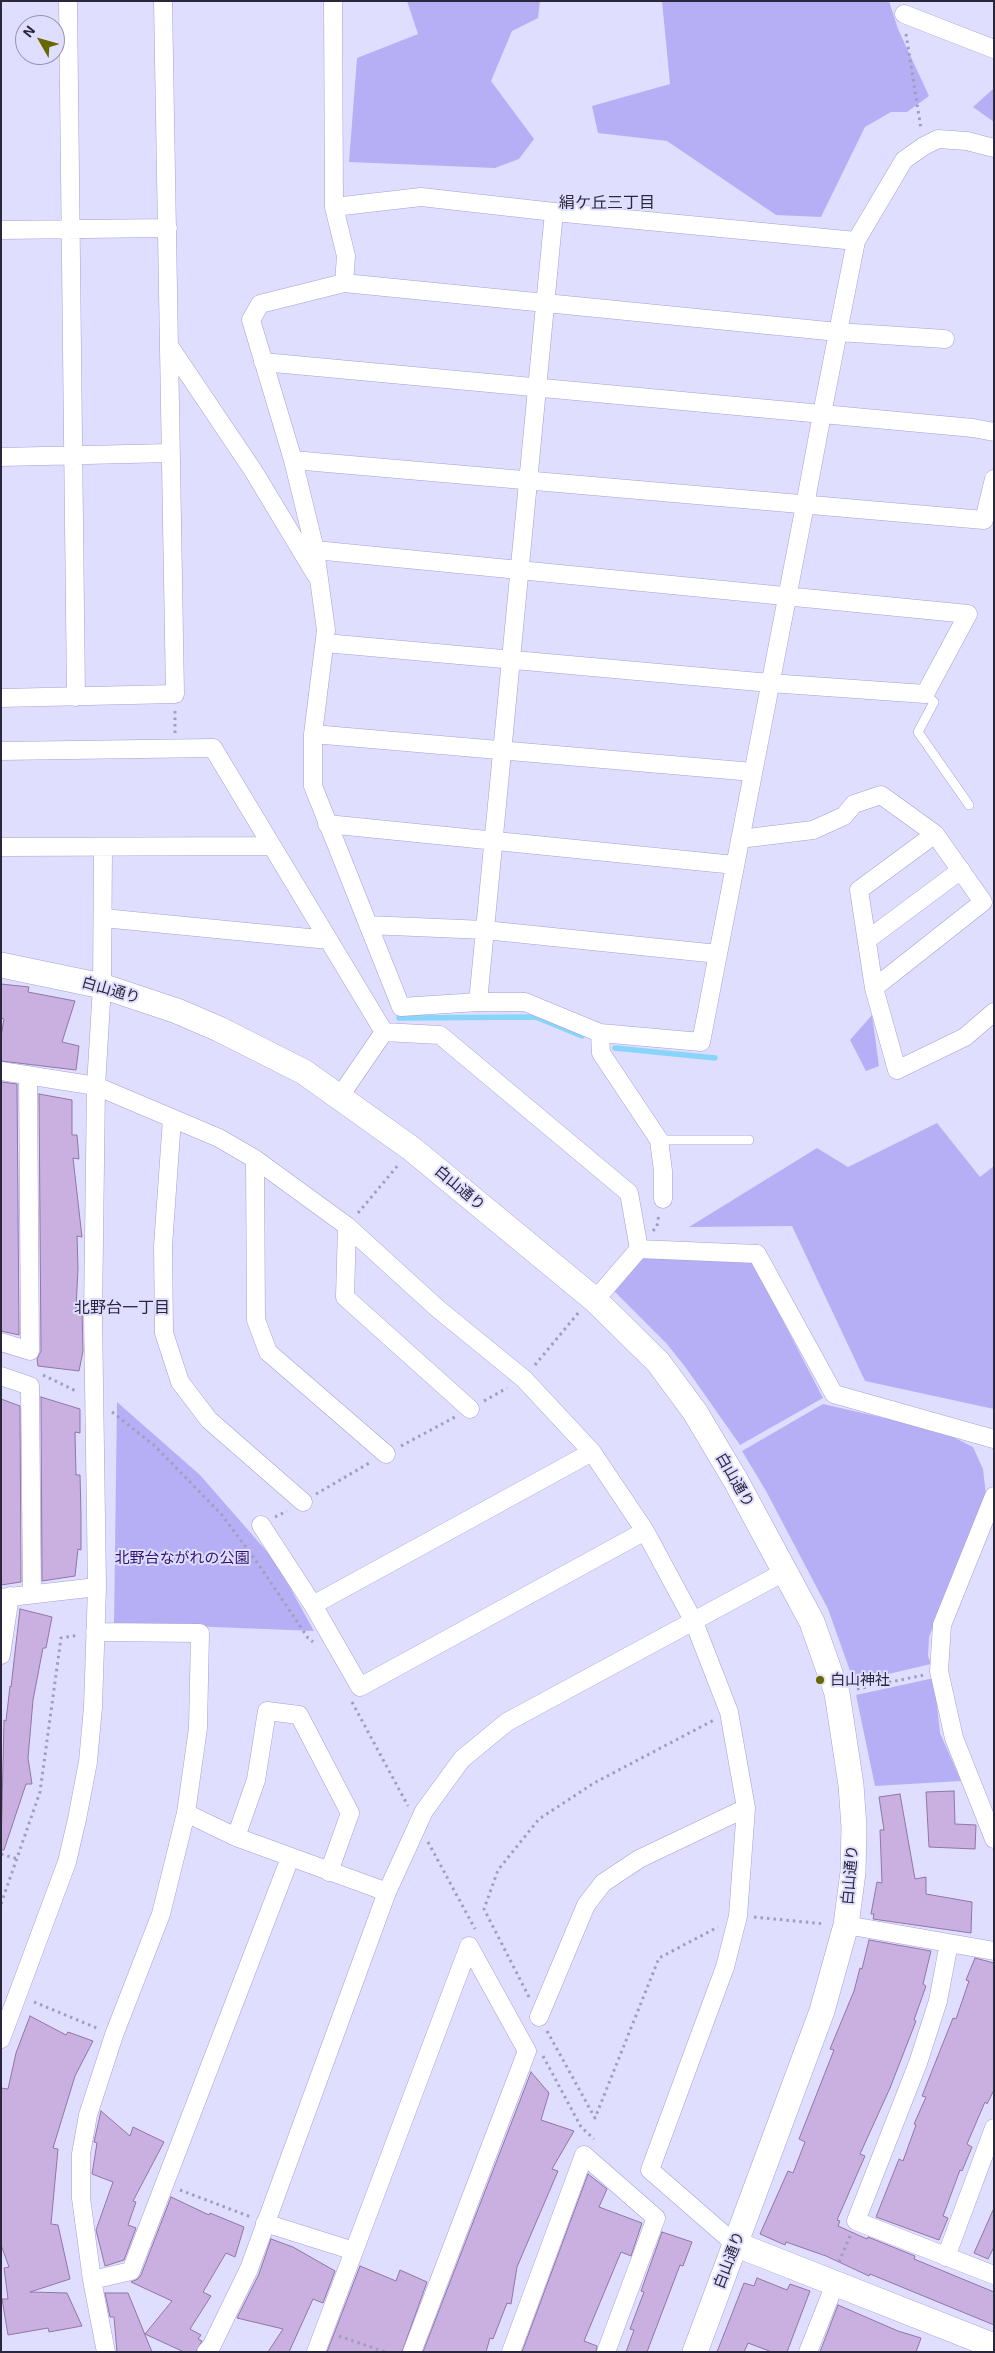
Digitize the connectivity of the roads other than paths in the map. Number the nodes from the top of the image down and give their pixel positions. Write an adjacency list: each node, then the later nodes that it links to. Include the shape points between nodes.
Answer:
1 (68, 1): 10 (street)
2 (164, 1): 9 (street)
3 (333, 1): 7 (street)
4 (904, 14): 5 (street)
5 (994, 49)
6 (994, 148): 12 (street, via 967,141 938,139 924,146 904,160)
7 (334, 207): 8 (street, via 421,197); 13 (street, via 346,256)
8 (554, 212): 12 (street); 14 (street)
9 (168, 228): 10 (street); 17 (street)
10 (70, 229): 11 (street); 23 (street)
11 (1, 230)
12 (856, 240): 15 (street)
13 (344, 283): 14 (street); 18 (street, via 260,304 250,320)
14 (546, 302): 15 (street); 19 (street)
15 (838, 332): 16 (street); 20 (street)
16 (945, 338)
17 (170, 347): 22 (street); 31 (street, via 254,472)
18 (263, 362): 19 (street); 25 (street)
19 (537, 388): 20 (street); 27 (street)
20 (822, 414): 21 (street); 28 (street)
21 (994, 432)
22 (171, 453): 23 (street); 37 (street, via 175,694)
23 (73, 456): 24 (street); 37 (street)
24 (1, 457)
25 (293, 460): 27 (street); 29 (street)
26 (994, 479): 28 (street, via 984,520)
27 (528, 481): 28 (street); 30 (street)
28 (805, 505): 32 (street)
29 (316, 550): 30 (street); 31 (street)
30 (520, 570): 32 (street); 34 (street)
31 (319, 580): 33 (street)
32 (787, 597): 35 (street); 36 (street, via 968,614)
33 (325, 643): 34 (street); 39 (street)
34 (511, 660): 35 (street); 40 (street)
35 (770, 683): 36 (street); 42 (street)
36 (925, 694): 43 (lane, via 934,702 918,732)
37 (76, 696): 38 (street)
38 (1, 698)
39 (314, 734): 40 (street); 44 (street, via 313,786)
40 (502, 750): 42 (street); 47 (street)
41 (1, 751): 48 (street, via 213,748)
42 (753, 772): 46 (street)
43 (969, 806)
44 (327, 824): 47 (street); 54 (street)
45 (935, 834): 46 (street, via 881,795 854,804 844,816 813,830); 52 (street); 57 (street, via 859,890)
46 (740, 839): 51 (street)
47 (493, 841): 51 (street); 55 (street)
48 (272, 846): 50 (street); 56 (street)
49 (1, 847): 50 (street)
50 (103, 847): 53 (street)
51 (735, 865): 58 (street)
52 (960, 870): 57 (street); 61 (street, via 982,902)
53 (102, 918): 56 (street); 60 (street)
54 (368, 925): 55 (street); 62 (street, via 401,1007)
55 (485, 930): 58 (street); 62 (street)
56 (329, 940): 64 (street)
57 (867, 940): 61 (street)
58 (718, 954): 65 (street, via 701,1042)
59 (1, 965): 60 (street, 白山通り)
60 (102, 986): 68 (street); 69 (street, 白山通り, via 219,1029 304,1072)
61 (874, 988): 63 (street, via 897,1070 965,1036)
62 (478, 1002): 65 (street, via 526,1002)
63 (994, 1012)
64 (384, 1032): 69 (street); 76 (street, via 440,1035 629,1193)
65 (600, 1033): 71 (street, via 601,1052)
66 (1, 1071): 67 (street)
67 (28, 1075): 68 (street); 78 (street, via 30,1351)
68 (96, 1086): 70 (street); 89 (street, via 93,1315)
69 (340, 1096): 77 (street, 白山通り, via 412,1148)
70 (172, 1118): 73 (street, via 219,1138); 85 (street, via 164,1246 164,1333 180,1382 209,1420)
71 (659, 1140): 72 (lane); 74 (street)
72 (749, 1140)
73 (255, 1159): 75 (street); 83 (street, via 256,1320 268,1352)
74 (662, 1199)
75 (347, 1226): 80 (street, via 345,1297); 82 (street, via 437,1308 524,1379)
76 (639, 1248): 77 (street); 81 (street, via 757,1254 834,1394)
77 (593, 1298): 88 (street, 白山通り, via 658,1362 695,1412)
78 (1, 1342)
79 (1, 1376): 90 (street, via 30,1386)
80 (470, 1409)
81 (994, 1439)
82 (592, 1452): 87 (street); 92 (street)
83 (386, 1454)
84 (994, 1496): 99 (street, via 942,1625 939,1671 954,1738)
85 (303, 1502)
86 (261, 1525): 92 (street)
87 (645, 1531): 92 (street, via 360,1687); 93 (street)
88 (786, 1570): 93 (street); 103 (street, 白山通り, via 812,1622 837,1694 854,1826 853,1872)
89 (97, 1587): 90 (street); 94 (street)
90 (32, 1594): 91 (street)
91 (6, 1597): 95 (street)
92 (313, 1605)
93 (694, 1622): 96 (street, via 729,1712); 102 (street, via 507,1722 462,1760 424,1811)
94 (95, 1632): 97 (street, via 200,1633 198,1728); 107 (street, via 94,1707 77,1819 66,1862)
95 (1, 1655)
96 (746, 1808): 106 (street, via 640,1859 603,1883 586,1905); 110 (street, via 738,1916 722,1975 650,2170)
97 (186, 1813): 98 (street); 114 (street, via 161,1914 114,2035 88,2115 81,2154 81,2198)
98 (236, 1837): 100 (street); 101 (street, via 256,1780 267,1711 299,1715 350,1813)
99 (994, 1839)
100 (290, 1858): 101 (street); 114 (street, via 131,2271)
101 (329, 1872): 102 (street)
102 (387, 1892): 109 (street)
103 (846, 1926): 104 (street); 110 (street, 白山通り, via 822,2011)
104 (949, 1943): 105 (street); 112 (street, via 938,2001 918,2063 856,2221)
105 (994, 1951)
106 (539, 2017)
107 (1, 2039)
108 (994, 2128): 112 (street)
109 (265, 2223): 111 (street); 118 (street, via 249,2269 212,2346)
110 (735, 2244): 115 (street); 123 (street, 白山通り)
111 (354, 2251): 119 (street); 120 (street, via 469,1946 527,2051)
112 (946, 2257): 113 (street)
113 (994, 2275)
114 (92, 2280): 117 (street)
115 (833, 2283): 116 (street); 124 (street)
116 (994, 2346)
117 (106, 2352)
118 (206, 2352)
119 (316, 2352)
120 (412, 2352)
121 (511, 2352): 122 (street, via 584,2155 656,2218)
122 (606, 2352)
123 (694, 2352)
124 (808, 2352)

